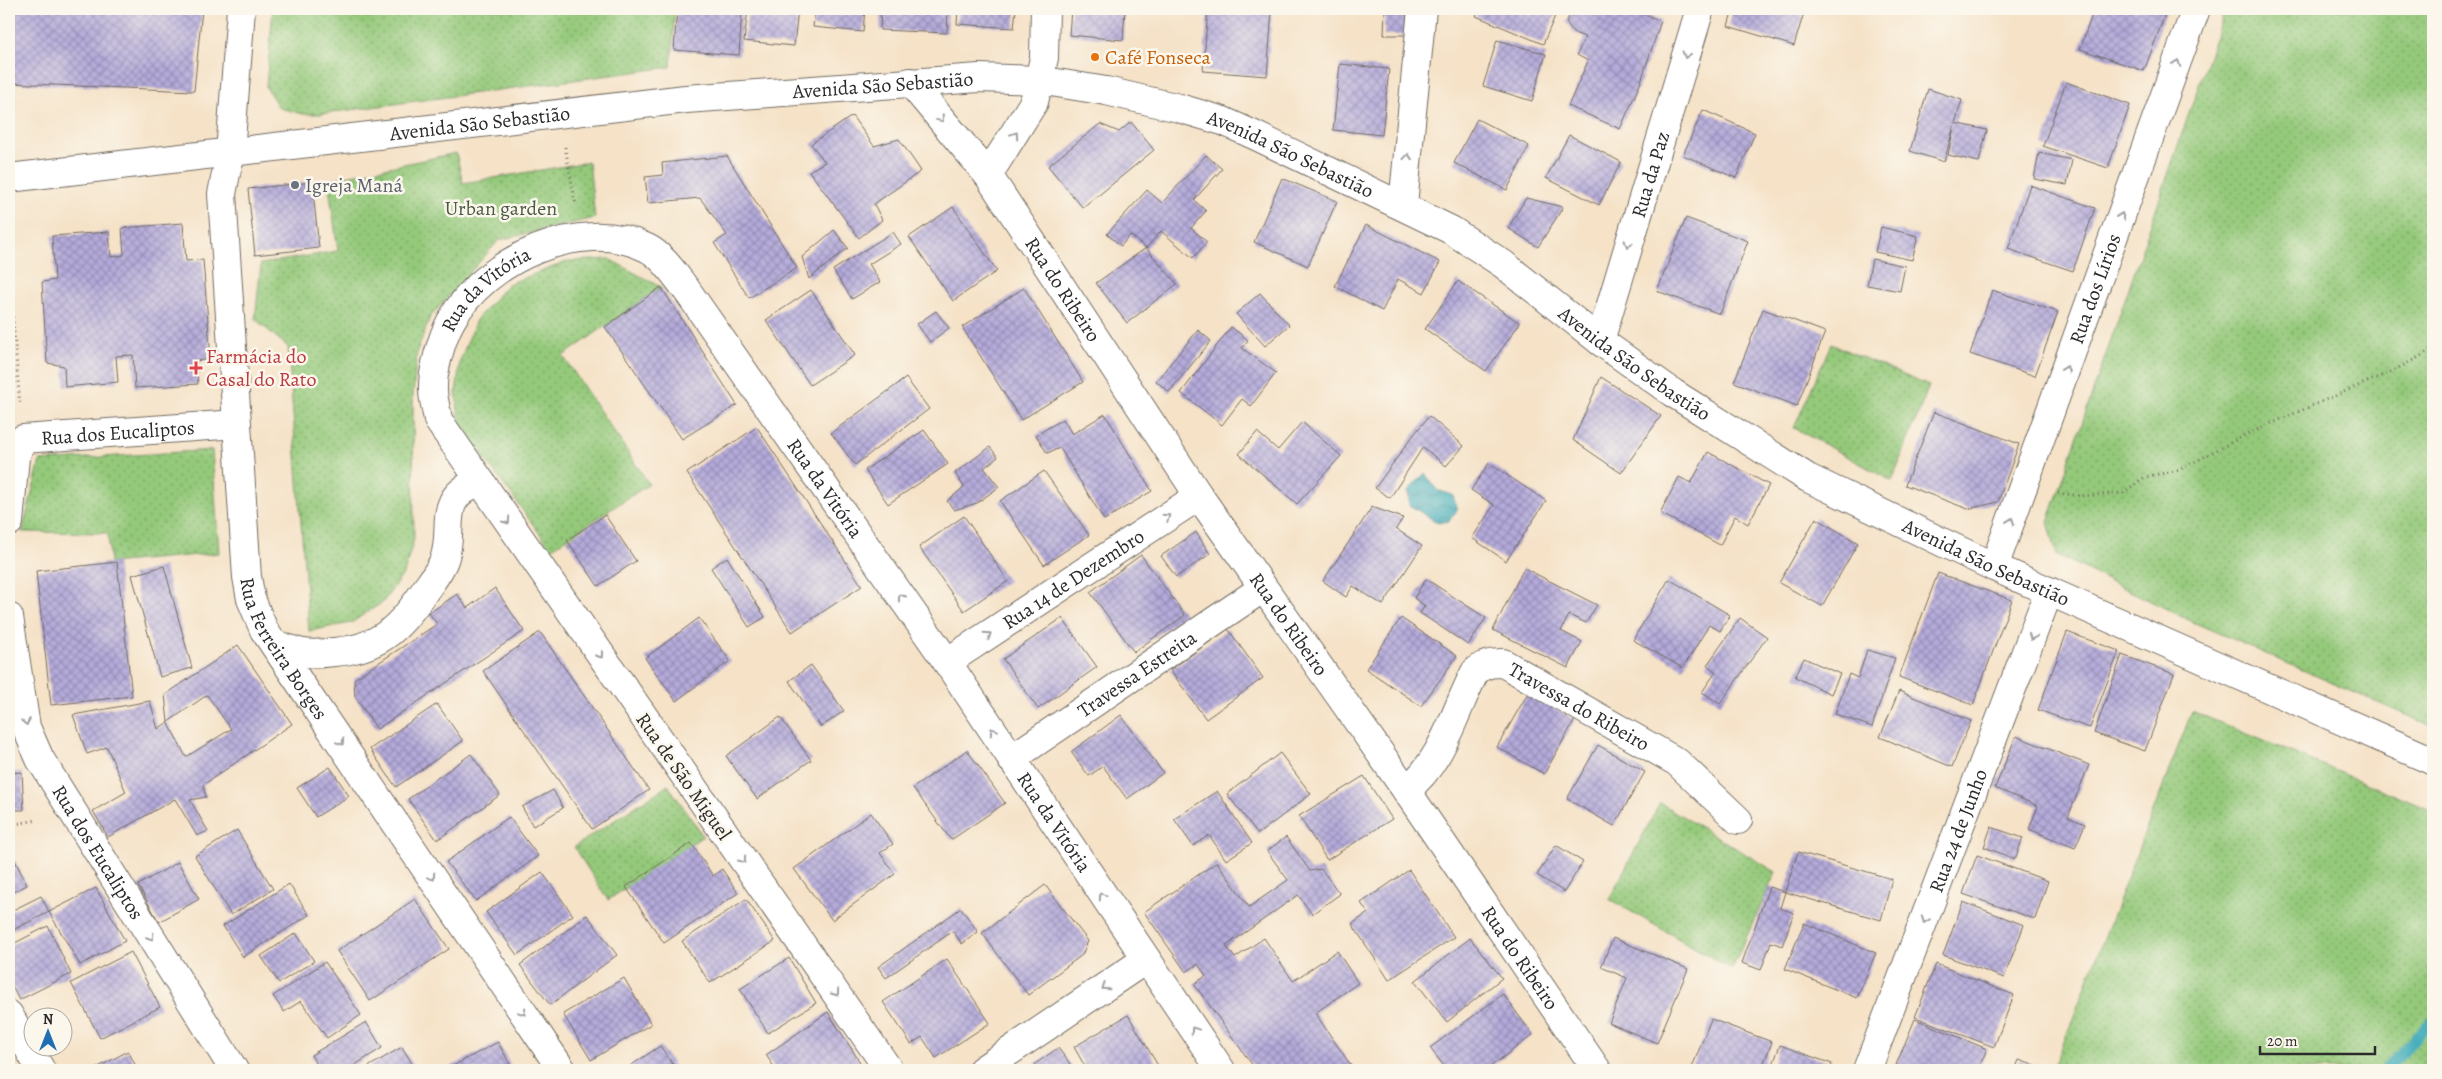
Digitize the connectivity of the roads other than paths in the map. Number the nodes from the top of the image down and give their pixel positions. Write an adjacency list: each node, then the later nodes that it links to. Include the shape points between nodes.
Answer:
1 (242, 9): 8 (street, Rua Ferreira Borges)
2 (1045, 9): 6 (street, via 1044,58)
3 (1422, 9): 11 (street, one-way to 3)
4 (1700, 9): 12 (street, Rua da Paz, one-way to 12)
5 (2196, 9): 17 (street, Rua dos Lírios, one-way to 5)
6 (1039, 80): 7 (street, Avenida São Sebastião, via 979,78); 9 (street, one-way to 6, via 1034,102); 11 (street, Avenida São Sebastião, via 1136,98 1223,121)
7 (910, 82): 8 (street, Avenida São Sebastião, via 686,99); 9 (street, Rua do Ribeiro, one-way to 9)
8 (230, 153): 10 (street, Avenida São Sebastião); 13 (street, Rua Ferreira Borges, via 222,194)
9 (988, 175): 15 (street, Rua do Ribeiro)
10 (9, 178)
11 (1403, 205): 12 (street, Avenida São Sebastião, via 1451,230 1503,264)
12 (1600, 341): 17 (street, Avenida São Sebastião, via 1720,424 1808,478)
13 (237, 424): 16 (street, Rua dos Eucaliptos, via 23,440 15,457); 22 (street, Rua Ferreira Borges, via 250,591 256,613)
14 (480, 481): 22 (street, via 454,497 448,509 447,549 443,562 403,622 383,638 361,649 319,654); 23 (street, Rua da Vitória, one-way to 14, via 686,289 647,248 600,237 582,237 518,258 492,274 468,295 450,322 437,362 433,390 438,420); 33 (street, Rua de São Miguel, one-way to 33)
15 (1198, 496): 18 (street, Rua do Ribeiro); 23 (street, Rua 14 de Dezembro, one-way to 15)
16 (9, 522)
17 (1994, 567): 19 (street, Avenida São Sebastião)
18 (1263, 588): 24 (street, Travessa Estreita); 26 (street, Rua do Ribeiro)
19 (2050, 592): 25 (street, Avenida São Sebastião); 37 (street, Rua 24 de Junho, one-way to 37)
20 (9, 617): 21 (street, Rua dos Eucaliptos)
21 (9, 622): 31 (street, Rua dos Eucaliptos, one-way to 31, via 26,728 40,759)
22 (274, 644): 32 (street, Rua Ferreira Borges, one-way to 32)
23 (947, 662): 24 (street, Rua da Vitória, one-way to 23)
24 (1011, 759): 28 (street, Rua da Vitória, one-way to 24)
25 (2433, 761)
26 (1406, 790): 27 (street, Travessa do Ribeiro, via 1432,763 1475,672 1480,666 1503,663 1678,762); 36 (street, Rua do Ribeiro)
27 (1738, 820)
28 (1145, 960): 34 (street, one-way to 34); 35 (street, Rua da Vitória, one-way to 28)
29 (9, 1015): 30 (street)
30 (42, 1070)
31 (234, 1070)
32 (562, 1070)
33 (889, 1070)
34 (982, 1070)
35 (1221, 1070)
36 (1597, 1070)
37 (1868, 1070)

